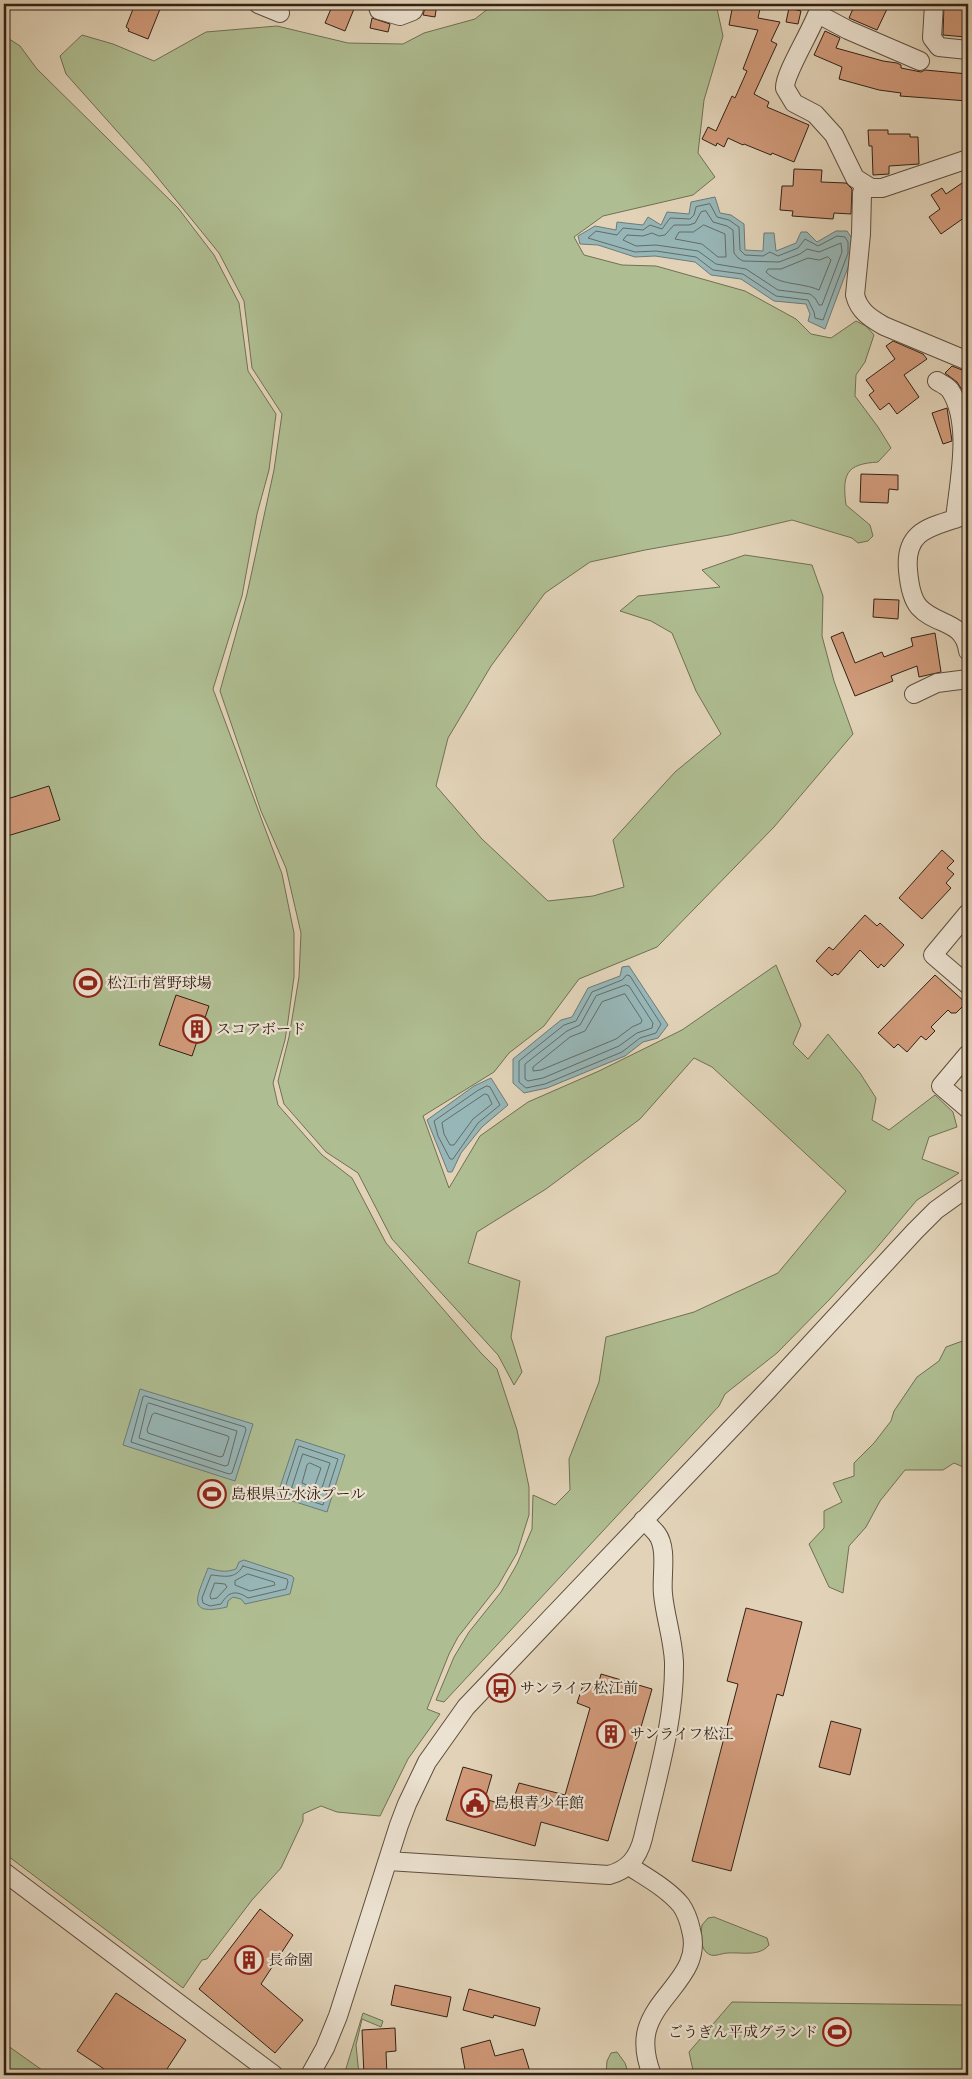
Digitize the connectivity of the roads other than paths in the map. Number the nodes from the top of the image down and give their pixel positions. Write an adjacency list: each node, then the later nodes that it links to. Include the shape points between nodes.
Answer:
1 (258, 4): 6 (street)
2 (377, 4): 3 (street, via 379,10 400,16 413,11)
3 (416, 4)
4 (934, 4): 7 (street, via 932,38 939,47)
5 (819, 9): 8 (street, via 848,30); 10 (street, via 787,76 785,88 794,103 822,120 834,135 855,178)
6 (280, 13)
7 (968, 50)
8 (920, 62)
9 (968, 159): 10 (street, via 882,188)
10 (864, 185): 11 (street, via 855,295 857,304 884,326)
11 (968, 361)
12 (938, 381): 13 (street, via 955,397 966,427)
13 (962, 517): 14 (street, via 941,522 917,535 908,555 909,581 918,606 957,629 967,642)
14 (968, 651)
15 (968, 679): 16 (street, via 937,683)
16 (914, 694)
17 (968, 913): 18 (street, via 933,955)
18 (968, 985)
19 (968, 1054): 20 (street, via 941,1086)
20 (968, 1109)
21 (968, 1188): 22 (street, via 936,1210)
22 (643, 1520): 23 (street, via 466,1706 427,1762 398,1825); 24 (street, via 657,1534 660,1542 673,1683 665,1738 643,1838)
23 (388, 1860): 24 (street, via 609,1875); 27 (street, via 338,2016)
24 (629, 1866): 28 (street, via 677,1901 686,1914 692,1934 691,1958 685,1973 660,2004 646,2033 646,2055)
25 (4, 1872): 26 (street)
26 (274, 2075)
27 (310, 2075)
28 (652, 2075)

